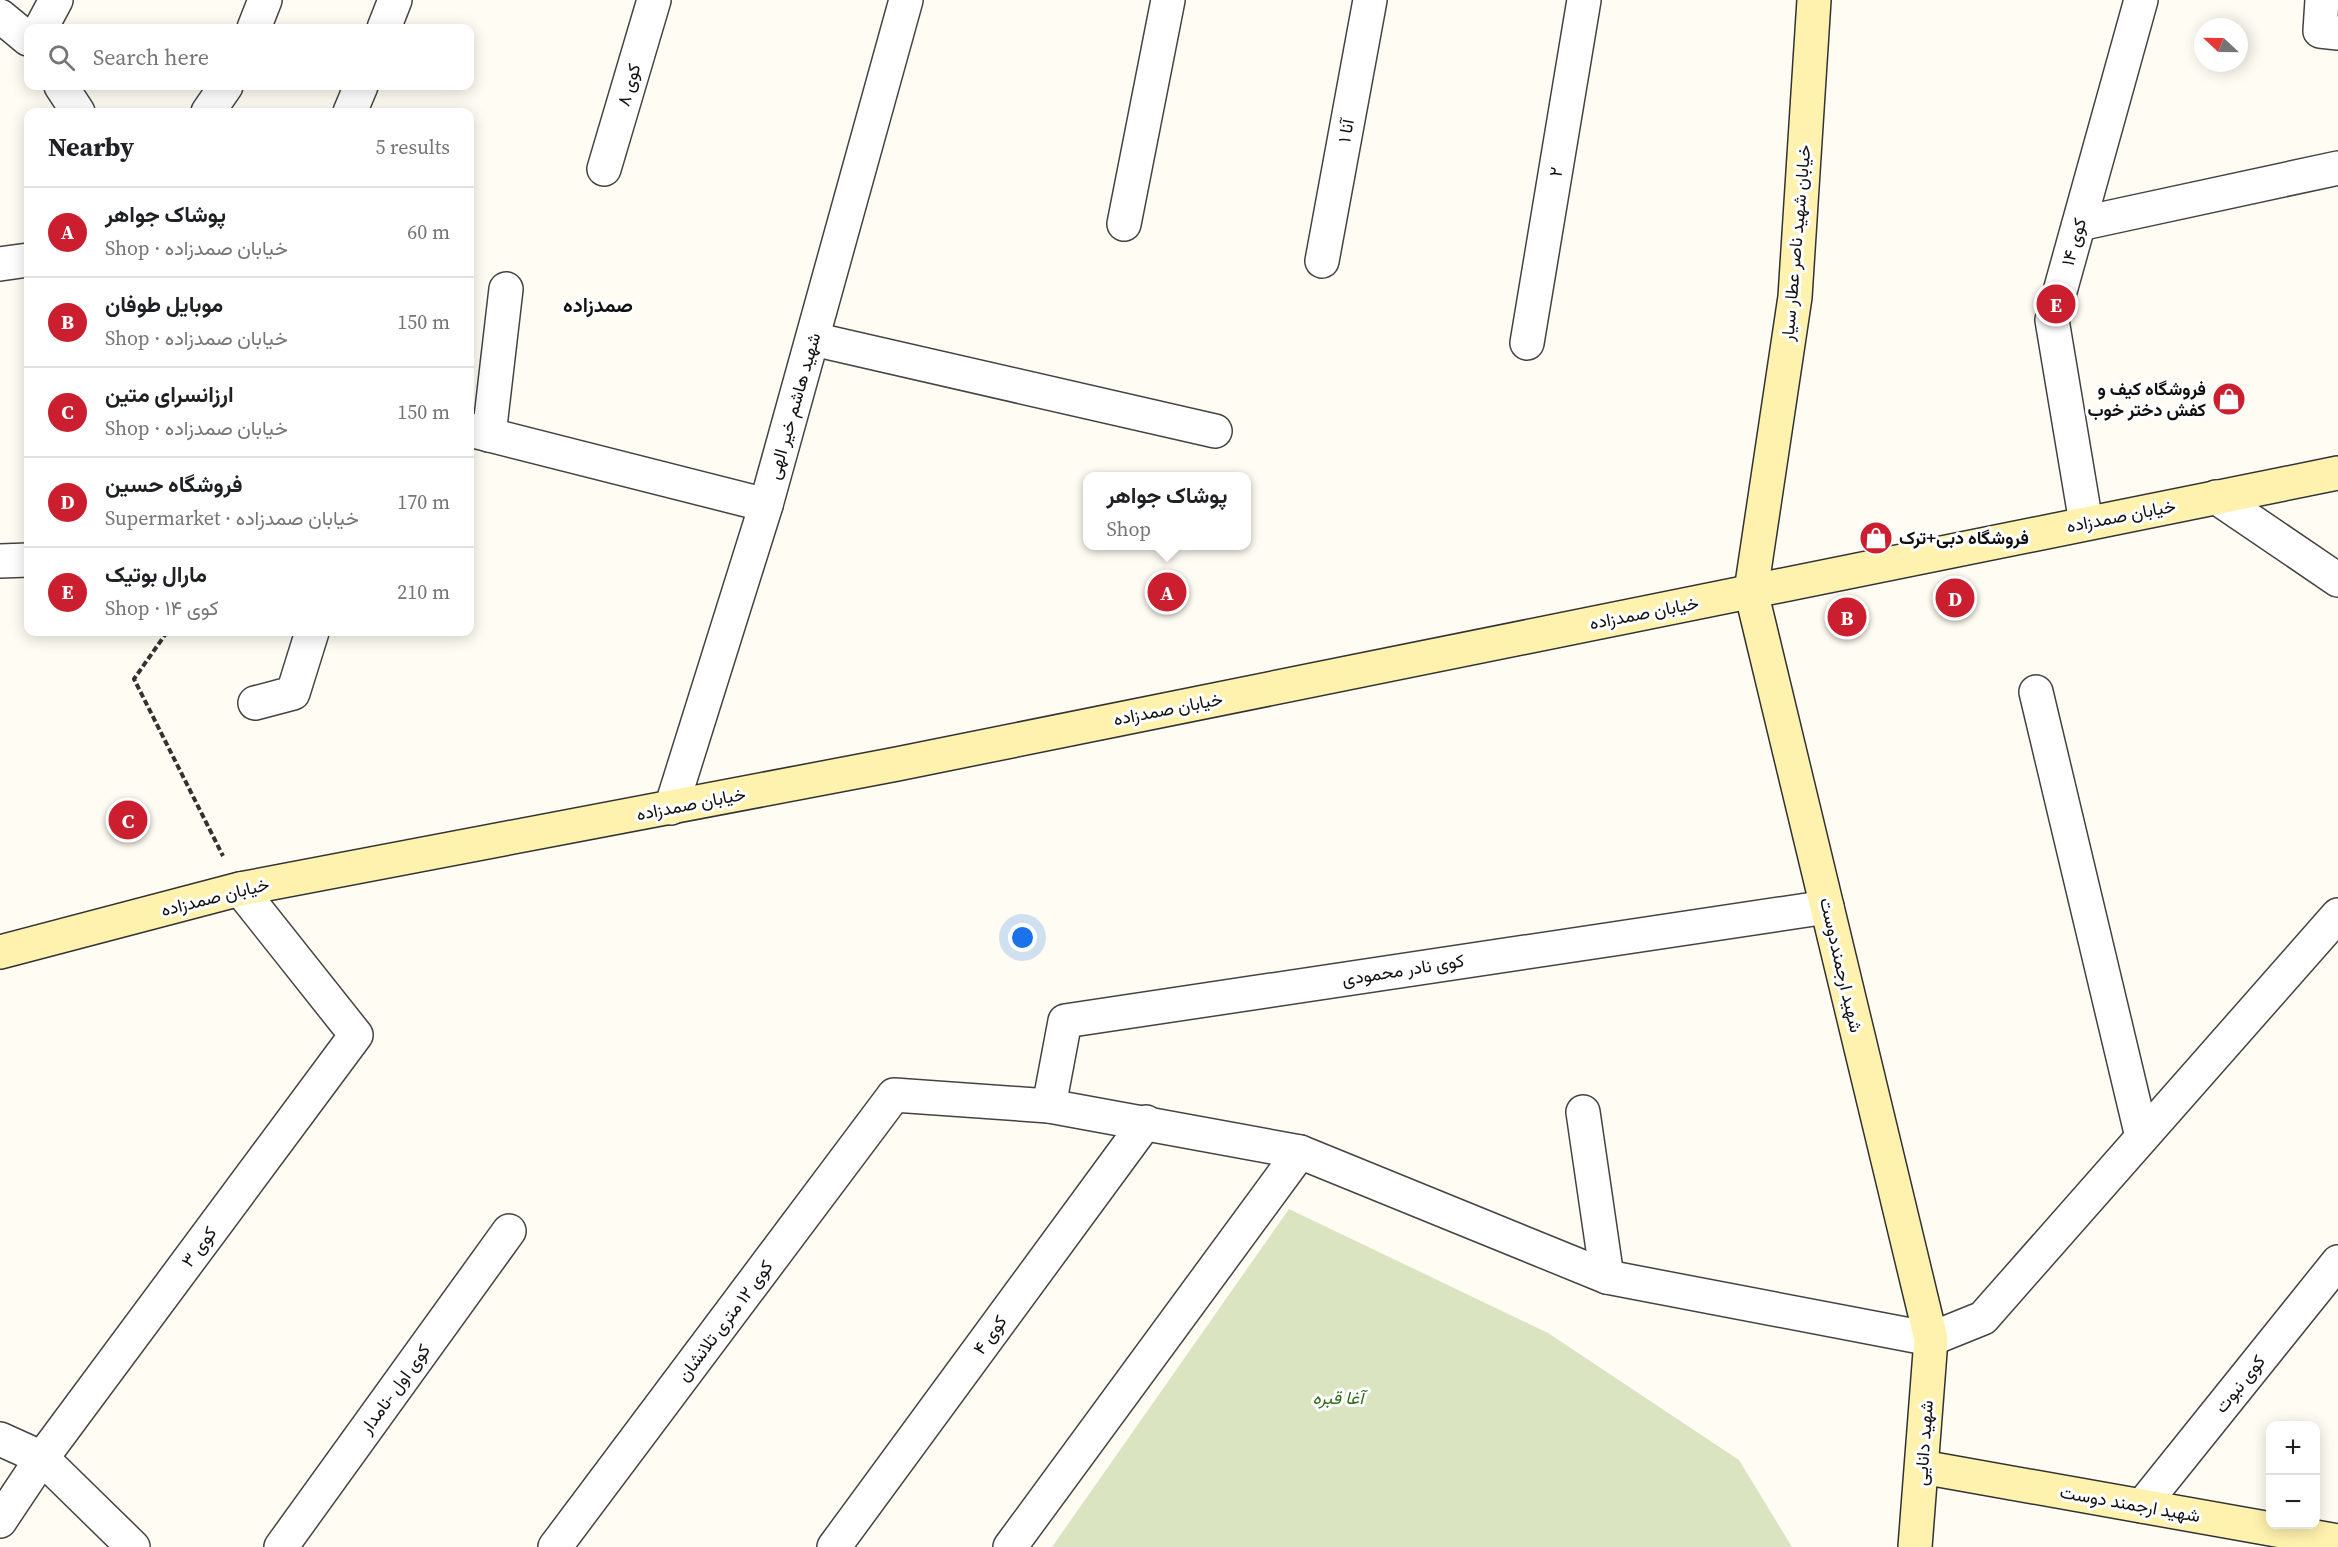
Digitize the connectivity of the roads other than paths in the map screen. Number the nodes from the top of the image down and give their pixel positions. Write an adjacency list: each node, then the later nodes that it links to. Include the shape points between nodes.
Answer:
1 (56, 0): 13 (street)
2 (265, 0): 14 (street)
3 (395, 0): 15 (street)
4 (654, 0): 25 (street, کوی ۸)
5 (906, 0): 32 (street, شهید هاشم خیر الهی)
6 (1167, 0): 26 (street)
7 (1370, 0): 29 (street, آنا ۱)
8 (1584, 0): 33 (street, ۲)
9 (1814, 0): 43 (main road, خیابان شهید ناصر عطار سیار, via 1795,297)
10 (2141, 0): 27 (street, کوی ۱۴)
11 (2322, 0): 16 (street, via 2320,31)
12 (0, 16): 17 (street)
13 (43, 24)
14 (256, 24)
15 (386, 24)
16 (2338, 33)
17 (24, 36)
18 (64, 90): 21 (street)
19 (223, 90): 22 (street)
20 (359, 90): 23 (street)
21 (75, 108)
22 (211, 108)
23 (352, 108)
24 (2338, 168): 27 (street)
25 (604, 169)
26 (1124, 224)
27 (2079, 224): 39 (street, کوی ۱۴, via 2052,320)
28 (24, 261): 30 (street)
29 (1322, 261)
30 (0, 264)
31 (506, 289): 35 (street)
32 (813, 339): 34 (street); 38 (street, شهید هاشم خیر الهی)
33 (1527, 344)
34 (1215, 431)
35 (479, 432): 38 (street)
36 (2338, 473): 37 (main road, خیابان صمدزاده)
37 (2217, 497): 39 (main road, خیابان صمدزاده); 42 (street)
38 (766, 505): 47 (street, شهید هاشم خیر الهی)
39 (2086, 524): 43 (main road, خیابان صمدزاده)
40 (24, 560): 41 (street)
41 (0, 561)
42 (2338, 580)
43 (1751, 591): 47 (main road, خیابان صمدزاده); 49 (main road, شهید ارجمنددوست)
44 (311, 636): 46 (street, via 293,693)
45 (2036, 692): 55 (street)
46 (255, 703)
47 (671, 808): 48 (main road, خیابان صمدزاده)
48 (240, 889): 51 (main road, خیابان صمدزاده); 62 (street, کوی ۳, via 356,1035)
49 (1827, 907): 52 (street, کوی نادر محمودی, via 1065,1021); 60 (main road, شهید ارجمنددوست)
50 (2338, 915): 55 (street)
51 (0, 952)
52 (1049, 1106): 54 (street); 69 (street, کوی ۱۲ متری تلانشان, via 894,1095)
53 (1583, 1112): 59 (street)
54 (1146, 1122): 56 (street); 70 (street, کوی ۴)
55 (2142, 1137): 60 (street, via 1983,1318)
56 (1300, 1152): 59 (street); 71 (street)
57 (509, 1231): 68 (street, کوی اول -نامدار)
58 (2338, 1262): 64 (street, کوی نبوت)
59 (1607, 1277): 60 (street)
60 (1931, 1339): 63 (main road, شهید دانایی)
61 (0, 1439): 62 (street)
62 (42, 1458): 65 (street, کوی ۳); 67 (street)
63 (1922, 1467): 64 (main road, شهید ارجمند دوست); 72 (main road, شهید دانایی)
64 (2142, 1506): 66 (main road, شهید ارجمند دوست)
65 (0, 1521)
66 (2338, 1541)
67 (133, 1547)
68 (281, 1547)
69 (555, 1547)
70 (834, 1547)
71 (1010, 1547)
72 (1915, 1547)

